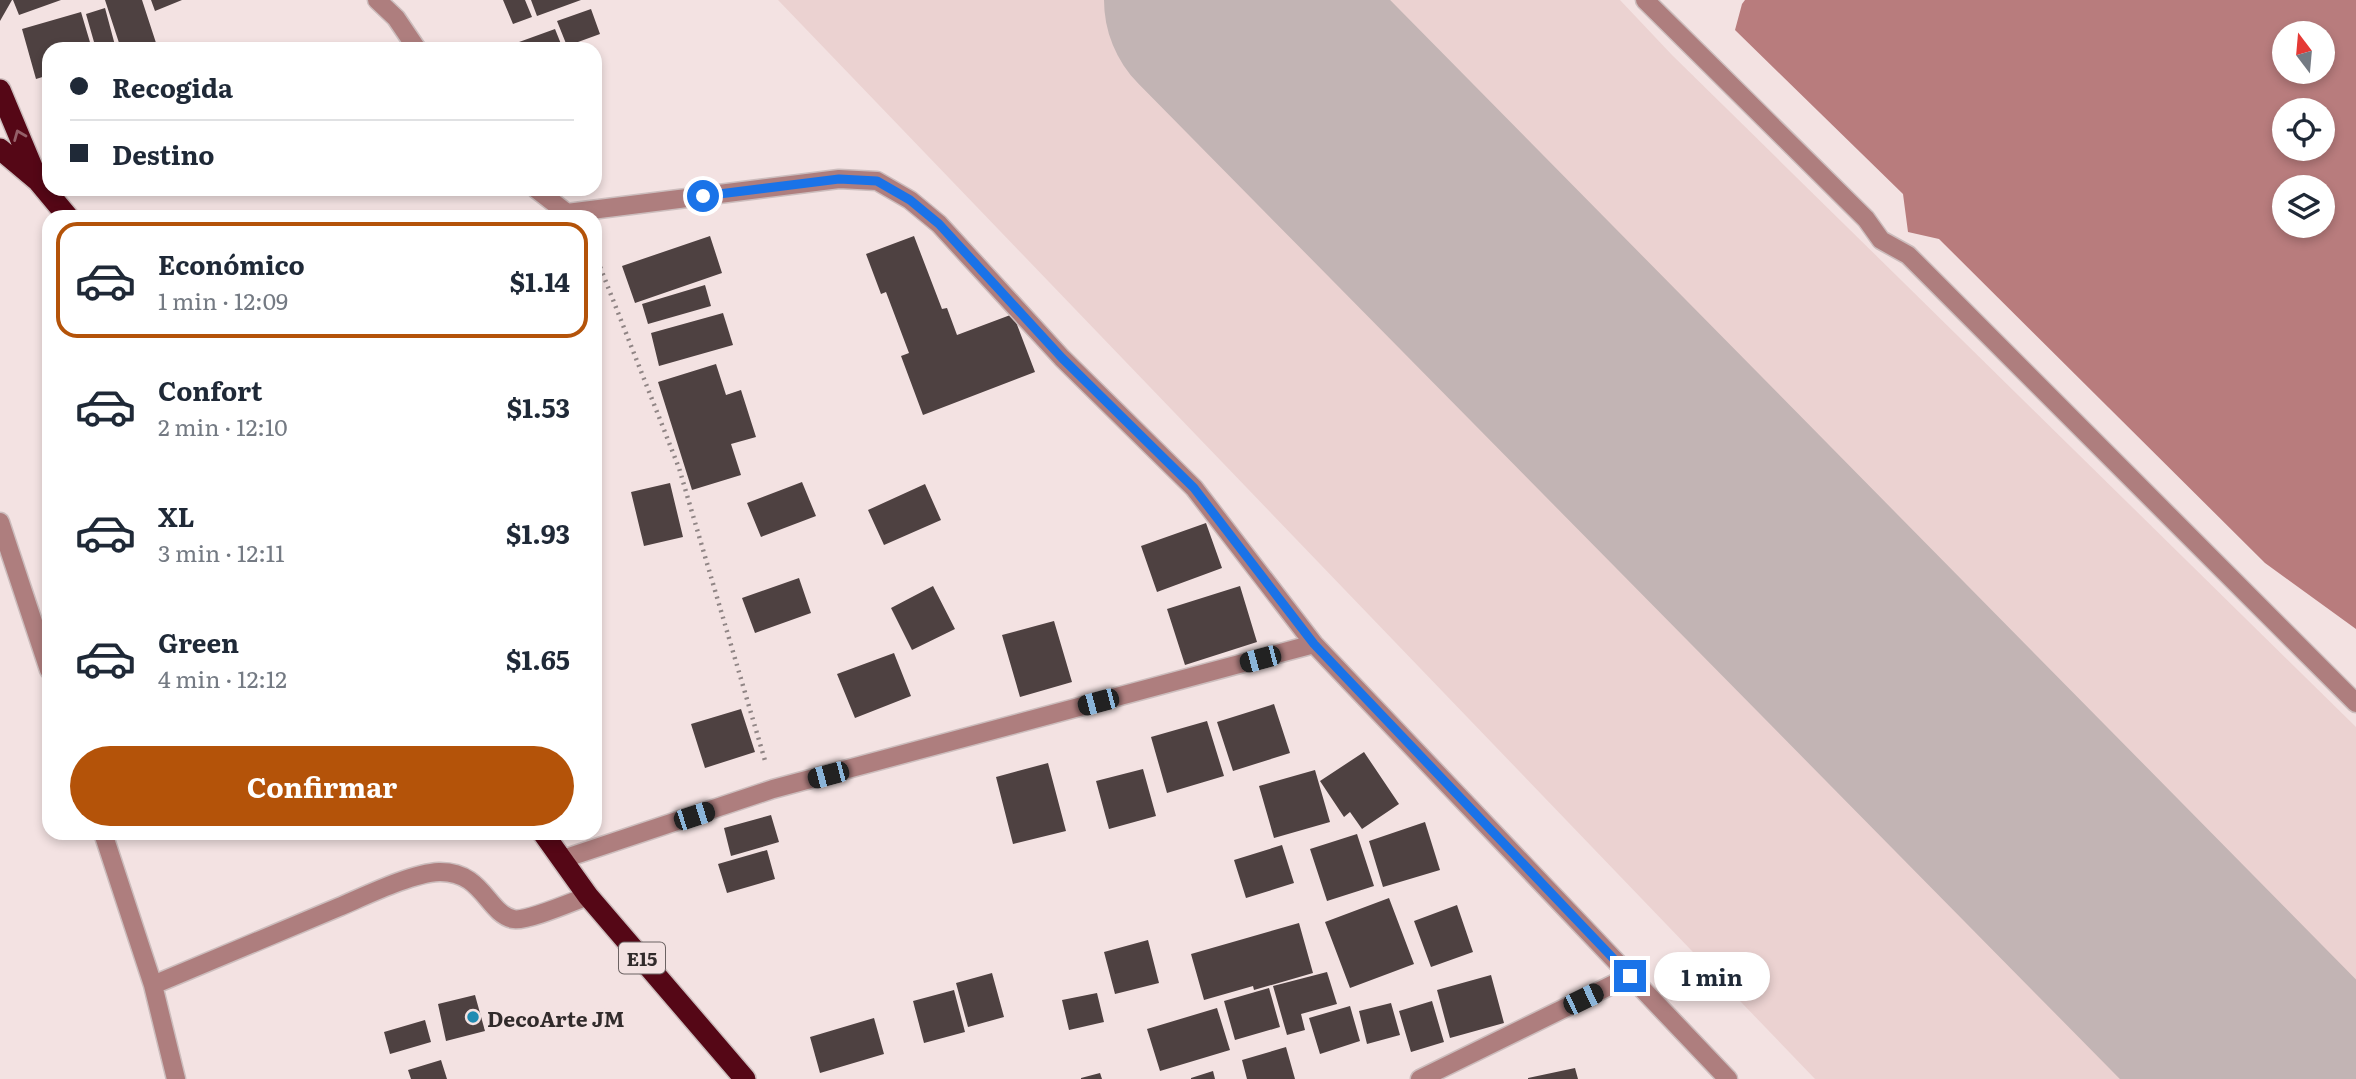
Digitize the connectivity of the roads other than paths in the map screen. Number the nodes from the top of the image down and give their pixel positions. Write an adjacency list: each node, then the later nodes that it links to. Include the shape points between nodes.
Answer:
1 (377, 0): 3 (street)
2 (1645, 0): 16 (street, via 1866,219 1881,240 1908,255)
3 (412, 42)
4 (0, 90): 6 (highway, one-way to 4)
5 (0, 149): 6 (highway)
6 (38, 181): 7 (highway)
7 (42, 186)
8 (50, 196): 10 (highway)
9 (544, 196): 11 (street)
10 (62, 210)
11 (559, 210)
12 (602, 210): 14 (street, via 839,179 877,181 910,200 939,224 1062,358 1194,488)
13 (0, 522): 15 (street)
14 (1314, 644): 19 (street, via 774,789); 21 (street)
15 (42, 649)
16 (2356, 703)
17 (105, 840): 22 (street)
18 (548, 840): 19 (highway, E15)
19 (563, 859): 20 (highway, E15)
20 (589, 896): 22 (street, via 512,919 474,882 449,873 425,874); 24 (highway, E15)
21 (1630, 976): 25 (street); 26 (street)
22 (153, 985): 23 (street)
23 (176, 1079)
24 (745, 1079)
25 (1420, 1079)
26 (1728, 1079)

